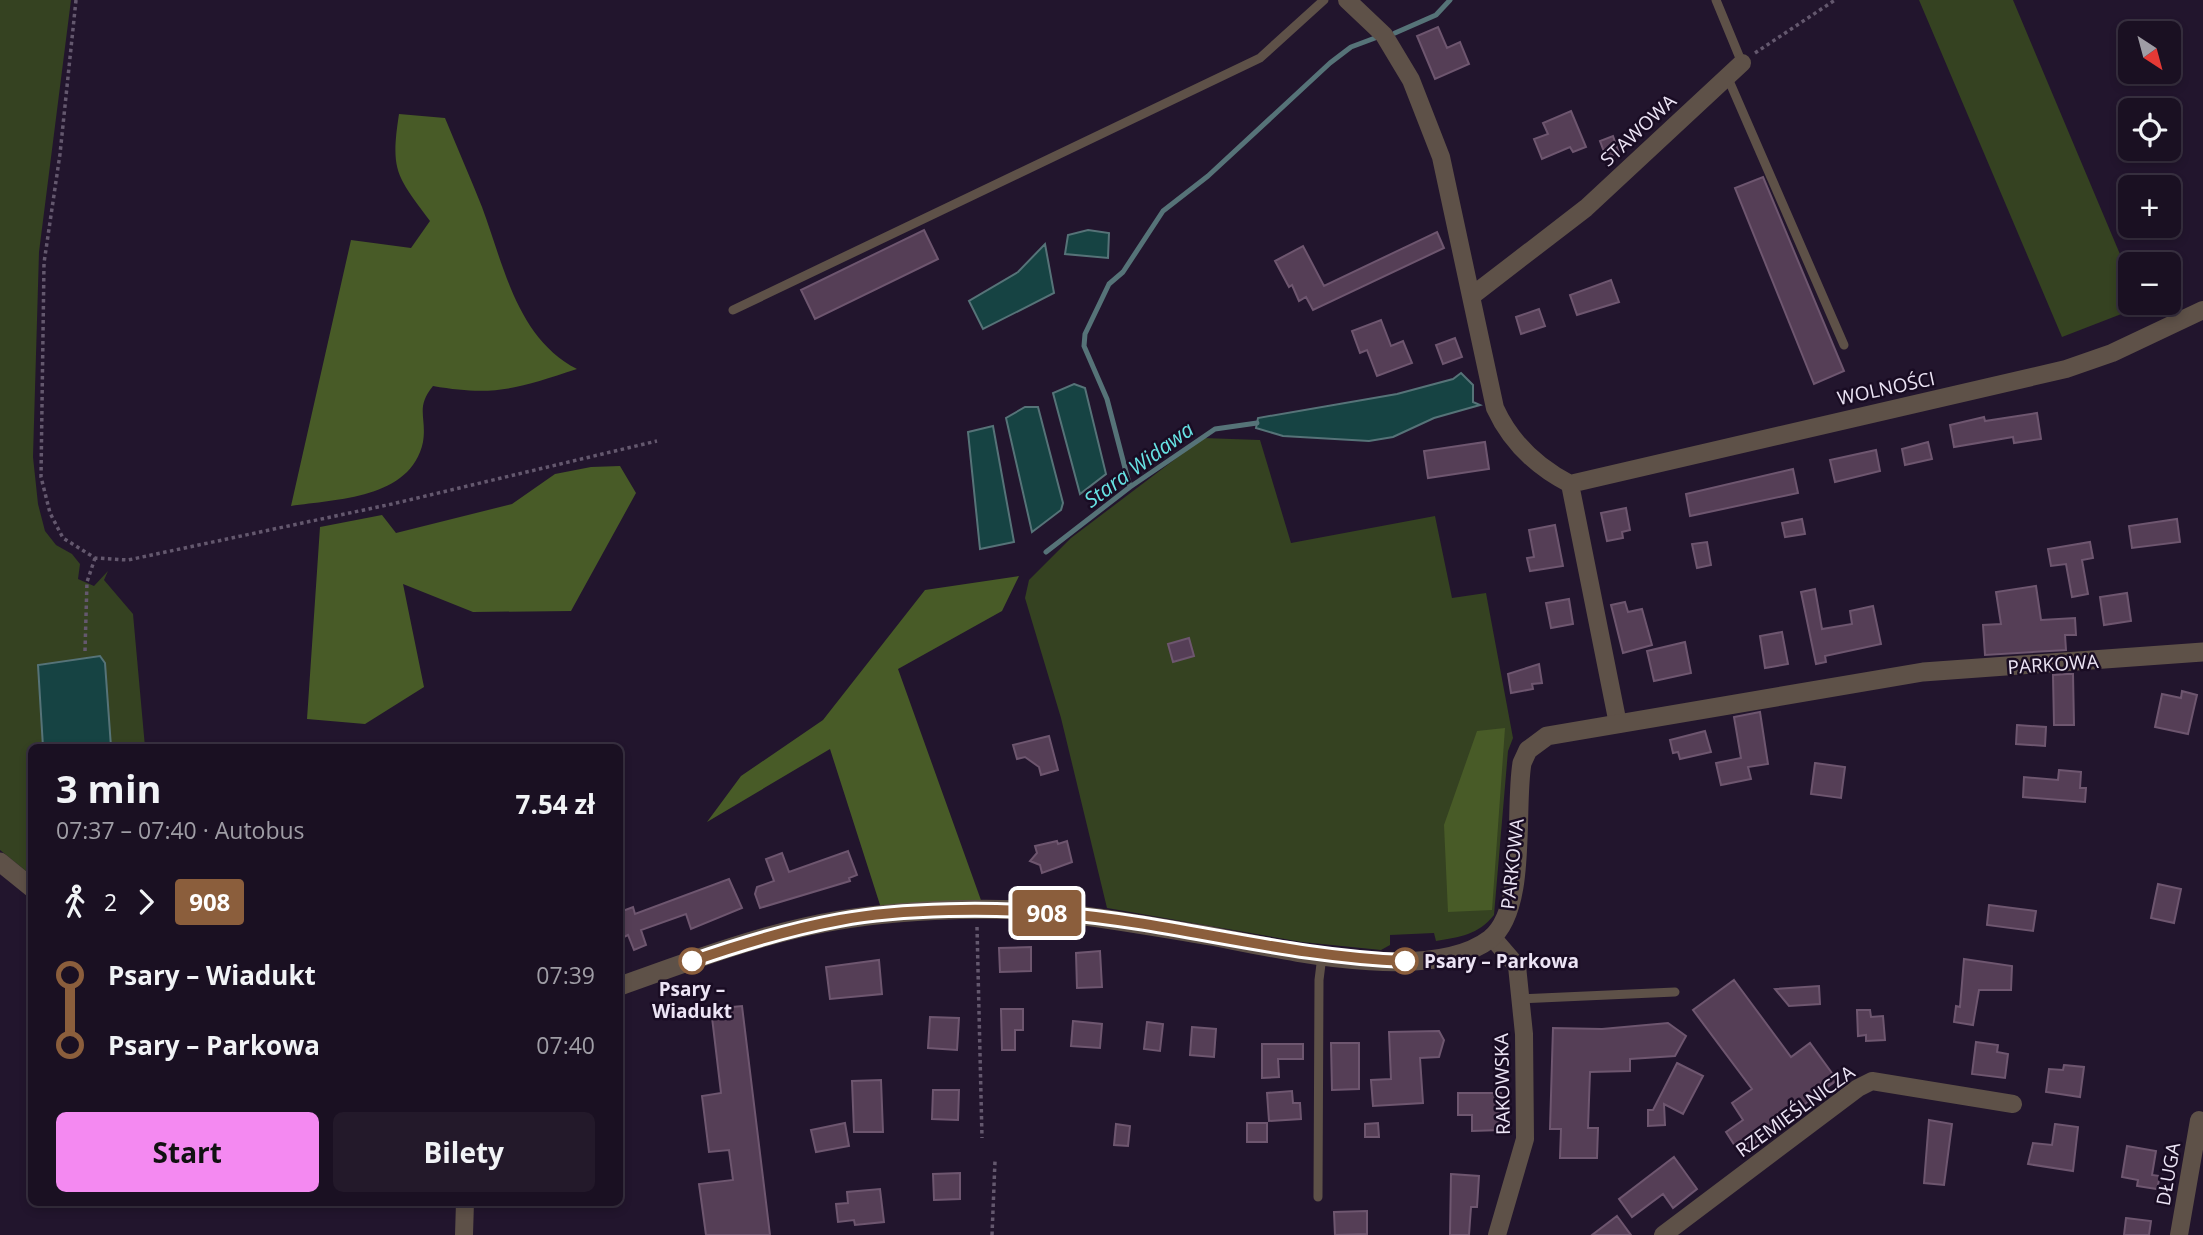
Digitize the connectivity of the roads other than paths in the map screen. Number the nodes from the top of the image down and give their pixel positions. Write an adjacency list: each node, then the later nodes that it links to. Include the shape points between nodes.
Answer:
1 (1324, 0): 7 (lane, via 1260,58)
2 (1347, 0): 6 (street, via 1384,35 1412,80 1441,158)
3 (1716, 0): 4 (lane)
4 (1742, 62): 5 (street, STAWOWA)
5 (1727, 76): 6 (street, STAWOWA, via 1586,208); 9 (lane)
6 (1473, 295): 10 (street, via 1487,378 1500,419 1545,471)
7 (733, 310)
8 (2203, 310): 10 (street, WOLNOŚCI, via 2066,369)
9 (1844, 345)
10 (1570, 484): 12 (street)
11 (2203, 652): 12 (street, PARKOWA, via 1923,672)
12 (1618, 724): 15 (street, PARKOWA, via 1557,733 1528,750 1520,779 1512,902)
13 (0, 863): 14 (street)
14 (28, 885)
15 (1492, 937): 16 (street, via 1465,952 1414,961); 19 (street, RAKOWSKA, via 1517,966)
16 (1322, 956): 17 (street, via 1124,921 1058,913 976,911 883,915 808,926); 22 (lane)
17 (623, 985)
18 (1675, 992): 19 (lane)
19 (1520, 999): 25 (street, RAKOWSKA, via 1525,1139)
20 (2013, 1104): 26 (street, RZEMIEŚLNICZA, via 1872,1081)
21 (2199, 1120): 27 (street, DŁUGA)
22 (1318, 1197)
23 (465, 1206): 24 (street)
24 (464, 1235)
25 (1497, 1235)
26 (1663, 1235)
27 (2179, 1235)

